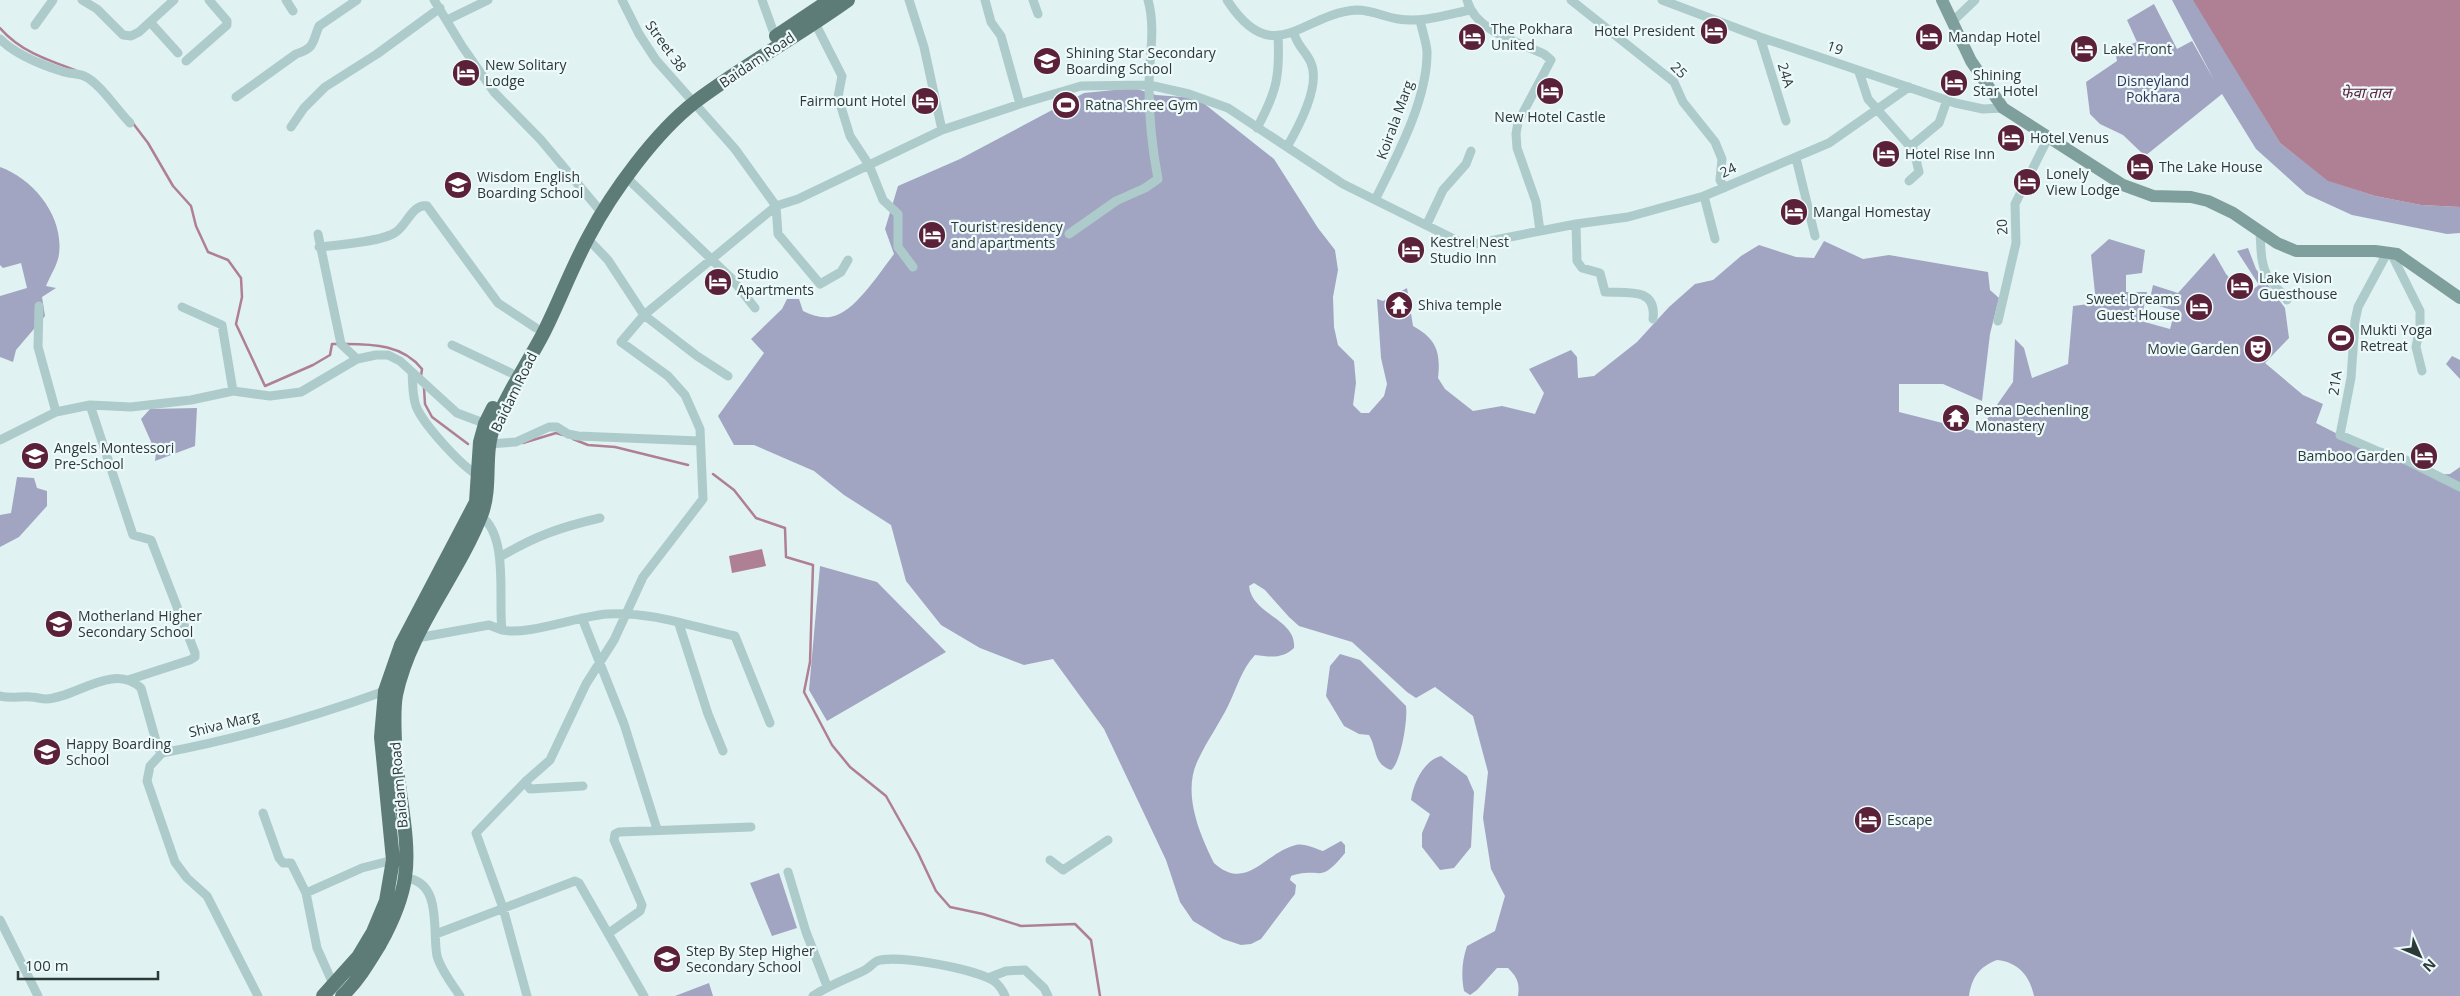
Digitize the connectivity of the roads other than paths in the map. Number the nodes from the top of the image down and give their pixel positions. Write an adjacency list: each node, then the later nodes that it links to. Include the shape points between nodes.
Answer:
1 (52, 0): 32 (street)
2 (82, 0): 30 (street, via 98,9 123,35 131,36)
3 (174, 0): 30 (street)
4 (209, 0): 39 (street, via 228,25)
5 (286, 0): 25 (street)
6 (357, 0): 43 (street, via 319,26 316,39 306,51 296,54)
7 (434, 0): 23 (street)
8 (488, 0): 27 (street)
9 (622, 0): 44 (street, Street 38, via 638,34)
10 (762, 0): 35 (street)
11 (830, 0): 35 (main road, Baidam Road)
12 (848, 0): 31 (main road, Baidam Road)
13 (909, 0): 53 (street, via 924,47)
14 (985, 0): 46 (street, via 991,22 1001,36)
15 (1033, 0): 26 (street)
16 (1148, 0): 41 (street, via 1152,28)
17 (1227, 0): 34 (street, via 1251,28)
18 (1467, 0): 24 (street)
19 (1571, 0): 62 (street, 25 / 25, via 1674,82 1683,102 1715,142 1722,159 1720,180)
20 (1662, 0): 36 (street, 19)
21 (1942, 0): 29 (main road)
22 (1975, 0): 29 (street)
23 (440, 8): 27 (street); 51 (street, via 325,87)
24 (1470, 10): 28 (street); 69 (street, via 1485,25 1551,60 1518,122 1516,134 1517,148 1532,188)
25 (293, 11)
26 (1038, 14)
27 (447, 20): 66 (street, via 494,92 541,140)
28 (1420, 20): 33 (street, via 1355,10); 64 (street, Koirala Marg, via 1426,48 1423,88 1390,172)
29 (1953, 21): 47 (main road, via 1971,61)
30 (150, 22): 38 (street)
31 (814, 23): 44 (main road, Baidam Road); 59 (street, via 842,76 838,97 850,136)
32 (35, 24)
33 (1294, 33): 34 (street); 56 (street, via 1296,44 1312,65 1313,73 1310,97)
34 (1278, 35): 52 (street, via 1277,82 1272,102)
35 (775, 36): 44 (main road, Baidam Road)
36 (1760, 37): 40 (street, 19); 49 (street, 24A / 24A)
37 (0, 39): 50 (street, via 9,48 29,58 94,82)
38 (178, 53)
39 (186, 61)
40 (1860, 72): 42 (street, 19); 48 (street, via 1868,99)
41 (1149, 85): 46 (street, 24, via 1081,86); 52 (street, 24, via 1189,94 1228,108); 72 (street, via 1150,129 1158,179 1116,201)
42 (1910, 87): 45 (street, 19); 48 (street, 24 / 24)
43 (236, 98)
44 (691, 100): 60 (main road, Baidam Road); 65 (street, Street 38, via 735,149); 66 (main road, Baidam Road, via 637,151)
45 (1947, 100): 47 (street, 19, via 1983,109); 55 (street, via 1939,123)
46 (1020, 104): 53 (street, 24)
47 (2003, 108): 54 (main road)
48 (1877, 110): 55 (street); 58 (street, 24 / 24, via 1829,143)
49 (1786, 121)
50 (130, 122)
51 (291, 127)
52 (1257, 128): 56 (street, 24)
53 (942, 130): 59 (street, 24)
54 (2048, 138): 70 (main road, via 2135,191 2153,196 2208,201); 88 (street, 20 / 20, via 2015,204 2016,243)
55 (1910, 147): 61 (street, via 1919,172)
56 (1287, 148): 64 (street, 24, via 1343,184)
57 (1471, 151): 67 (street, via 1466,164 1443,190)
58 (1796, 158): 62 (street, 24 / 24); 73 (street)
59 (869, 165): 65 (street, 24); 80 (street, via 883,200 898,214 898,247)
60 (627, 178): 66 (main road, Baidam Road); 78 (street)
61 (1909, 181)
62 (1724, 188): 63 (street, 24 / 24)
63 (1704, 196): 68 (street, 24 / 24, via 1628,218); 75 (street)
64 (1375, 200): 67 (street, 24)
65 (776, 206): 78 (street, 24); 79 (street, via 778,234 820,284 841,272)
66 (599, 210): 74 (main road, Baidam Road); 89 (main road, Baidam Road, via 581,234)
67 (1427, 224): 69 (street, 24, via 1468,244)
68 (1576, 224): 69 (street, 24 / 24); 87 (street, via 1577,261 1582,268 1600,273 1605,292 1642,295 1652,303)
69 (1540, 231)
70 (2260, 231): 77 (main road, via 2286,248 2303,253); 82 (street, via 2269,279)
71 (318, 234): 76 (street)
72 (1068, 234)
73 (1815, 236)
74 (587, 238): 86 (street, via 608,260); 99 (main road, Baidam Road, via 544,332)
75 (1715, 239)
76 (319, 247): 89 (street, via 363,241 396,232 418,208 427,206 498,302); 91 (street, via 341,344)
77 (2389, 253): 81 (main road, via 2409,262); 92 (street, via 2420,311 2416,347); 104 (street, 21A / 21A, via 2358,306 2351,378 2340,435 2406,460)
78 (712, 260): 85 (street); 86 (street, 24)
79 (848, 260)
80 (912, 267)
81 (2460, 298)
82 (2287, 300)
83 (39, 306): 98 (street, via 38,347)
84 (182, 307): 96 (street, via 222,325)
85 (755, 308)
86 (644, 315): 95 (street); 101 (street, 24, via 621,342 668,376 685,395 700,429)
87 (1653, 319)
88 (1998, 321)
89 (536, 328): 94 (main road, Baidam Road)
90 (452, 345): 94 (street)
91 (357, 359): 93 (street, via 388,355); 96 (street, via 301,392 270,396)
92 (2422, 371)
93 (412, 372): 99 (street, via 457,413); 103 (street, via 417,408 442,442)
94 (511, 373): 99 (main road, Baidam Road)
95 (728, 376)
96 (233, 392): 97 (street, via 131,407)
97 (90, 405): 98 (street); 114 (street, via 133,535 151,540 195,653 190,660)
98 (56, 412): 100 (street)
99 (490, 425): 102 (main road, Baidam Road); 103 (main road, Baidam Road, via 480,442)
100 (0, 440)
101 (698, 441): 102 (street, via 578,436 549,427 516,442); 108 (street, via 703,499 643,577)
102 (489, 444): 105 (main road, Baidam Road, via 488,492)
103 (478, 475): 115 (main road, Baidam Road, via 478,491 472,512 401,645)
104 (2460, 487)
105 (481, 516): 107 (street, via 490,525); 112 (main road, Baidam Road)
106 (600, 518): 107 (street, via 558,528)
107 (500, 557): 111 (street)
108 (624, 614): 109 (street); 110 (street, via 646,615); 113 (street)
109 (582, 618): 111 (street, via 512,632); 113 (street)
110 (680, 624): 117 (street, via 735,636); 118 (street)
111 (502, 630): 112 (street, via 489,626)
112 (417, 638): 126 (main road, Baidam Road, via 402,676 394,713)
113 (600, 664): 120 (street, via 586,684 550,760); 124 (street, via 624,724)
114 (128, 680): 116 (street, via 112,679 47,700); 119 (street, via 141,688)
115 (385, 691): 119 (street, Shiva Marg, via 257,731); 126 (main road, Baidam Road, via 381,737)
116 (0, 696)
117 (770, 723)
118 (723, 752)
119 (162, 753): 139 (street, via 150,766 147,781 175,862 207,896)
120 (525, 782): 121 (street, via 530,789); 131 (street, via 476,833)
121 (583, 786)
122 (263, 813): 130 (street, via 280,858 283,863 294,867)
123 (751, 828): 124 (street)
124 (657, 830): 133 (street, via 614,834 642,905 640,911)
125 (1108, 840): 127 (street, via 1063,870)
126 (400, 858): 129 (main road, Baidam Road); 130 (street, via 342,876); 137 (main road, Baidam Road, via 376,924)
127 (1050, 860)
128 (788, 872): 136 (street)
129 (405, 878): 134 (street, via 422,886 431,900); 137 (main road, Baidam Road, via 383,939 368,965)
130 (306, 893): 137 (street, via 317,948)
131 (503, 908): 133 (street, via 575,881); 134 (street); 142 (street)
132 (0, 920): 138 (street)
133 (609, 933): 143 (street)
134 (436, 934): 141 (street, via 437,956)
135 (988, 978): 136 (street, via 903,958 878,961); 145 (street, via 995,981); 146 (street, via 1006,971 1025,970)
136 (827, 986): 144 (street)
137 (338, 991): 140 (main road, Baidam Road)
138 (38, 996)
139 (258, 996)
140 (323, 996)
141 (460, 996)
142 (527, 996)
143 (644, 996)
144 (813, 996)
145 (1005, 996)
146 (1048, 996)

